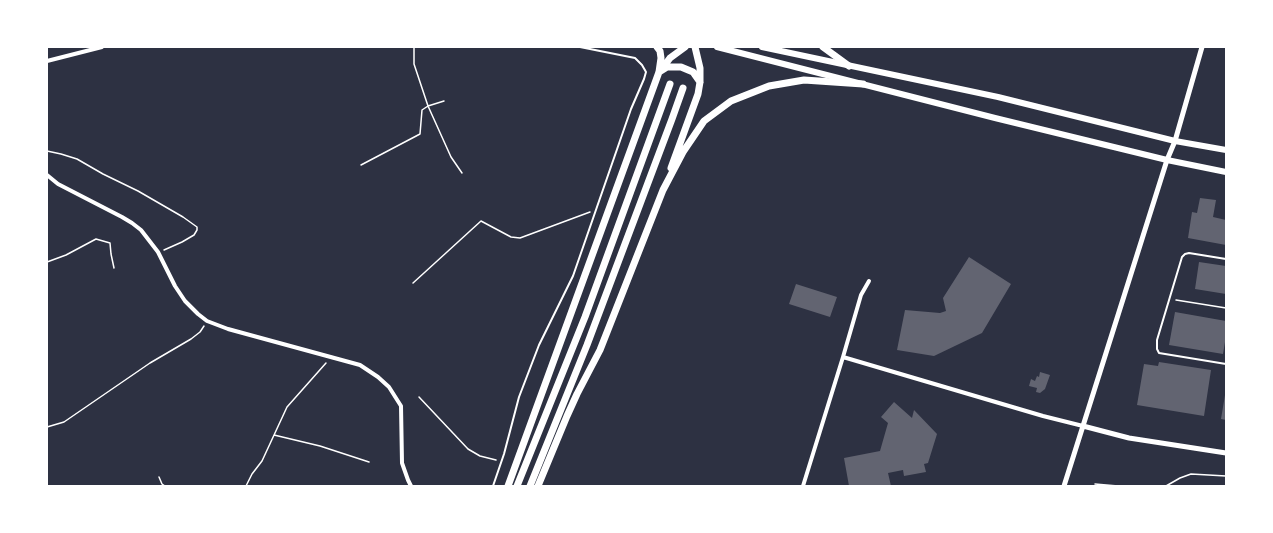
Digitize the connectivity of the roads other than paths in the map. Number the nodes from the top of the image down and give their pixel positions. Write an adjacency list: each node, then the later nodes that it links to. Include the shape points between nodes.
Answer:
1 (102, 47): 10 (street)
2 (580, 47): 30 (lane, via 635,58 646,72 574,276 539,345 522,390)
3 (657, 47): 12 (highway, via 661,58)
4 (685, 47): 12 (highway, via 670,58)
5 (695, 47): 13 (highway)
6 (717, 47): 15 (main road)
7 (762, 47): 11 (main road)
8 (823, 47): 11 (highway)
9 (1202, 47): 17 (street)
10 (47, 62)
11 (849, 66): 17 (main road, via 998,97)
12 (659, 72): 13 (highway, via 667,67 681,66 692,72); 31 (highway)
13 (700, 82): 22 (highway)
14 (670, 84): 32 (highway, via 585,316)
15 (863, 84): 19 (main road); 22 (highway, via 804,80 769,86 731,101 704,121 683,152)
16 (683, 88): 33 (highway, via 587,345)
17 (1175, 141): 18 (main road); 19 (street)
18 (1226, 150)
19 (1167, 160): 20 (main road); 27 (street)
20 (1226, 172)
21 (47, 175): 29 (street, via 58,184 141,230 158,252 186,301 207,321 228,330 360,365 378,377 389,387 401,406 402,463)
22 (663, 190): 34 (highway, via 600,350 577,394)
23 (1226, 259): 26 (lane, via 1189,253 1182,256 1157,340 1159,353)
24 (870, 281): 25 (street, via 861,295)
25 (843, 357): 27 (street); 35 (street)
26 (1226, 364)
27 (1083, 426): 28 (street, via 1129,438); 36 (street)
28 (1226, 453)
29 (411, 486)
30 (493, 486)
31 (508, 486)
32 (517, 486)
33 (530, 486)
34 (538, 486)
35 (803, 486)
36 (1064, 486)

